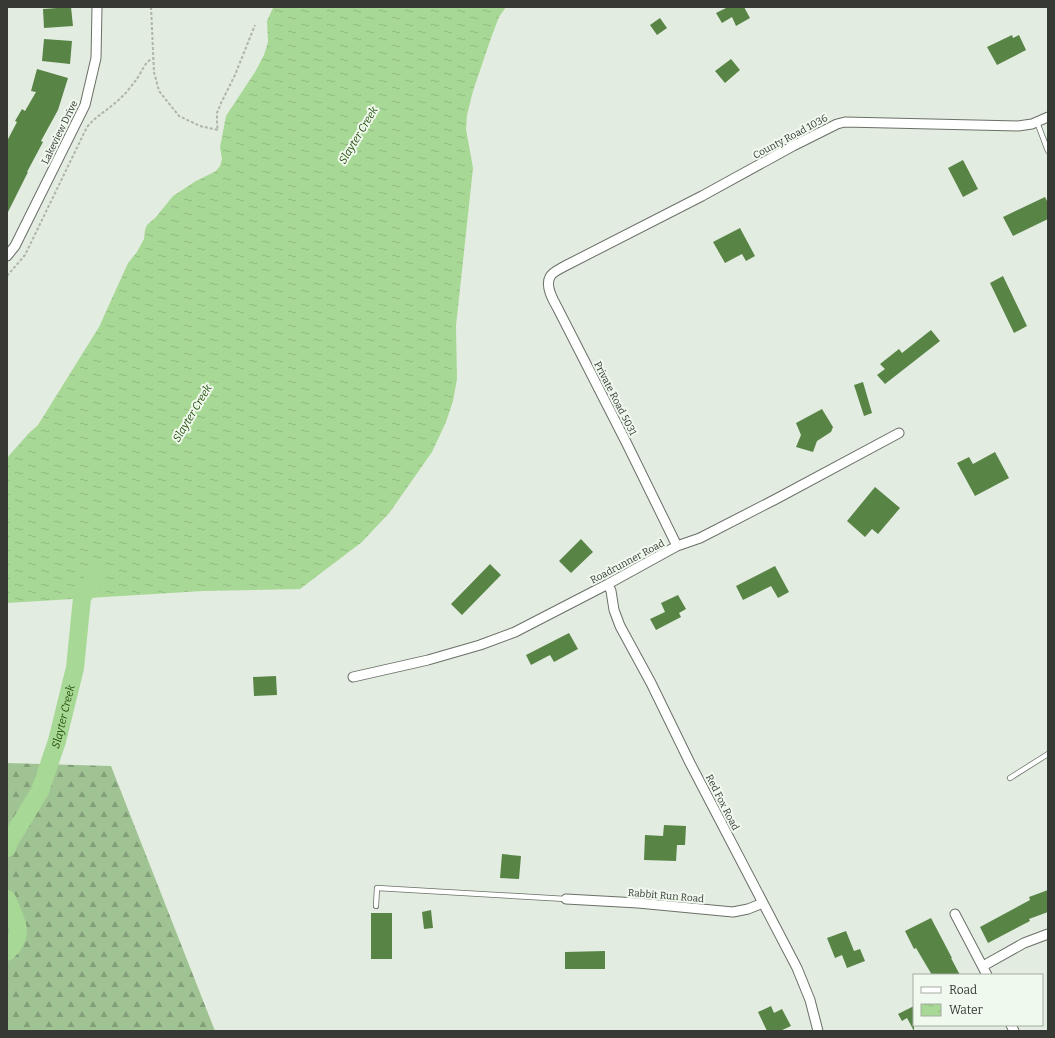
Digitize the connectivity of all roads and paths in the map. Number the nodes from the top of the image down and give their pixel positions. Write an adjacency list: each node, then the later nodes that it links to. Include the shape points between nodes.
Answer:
1 (97, 7): 8 (street, Lakeview Drive, via 96,58 85,105 15,246)
2 (151, 7): 4 (path)
3 (255, 25): 4 (path, via 217,113 218,130 200,126 179,116 159,91)
4 (153, 59): 10 (path, via 147,62 123,96 87,127 25,255)
5 (1048, 117): 6 (street, County Road 1036)
6 (1037, 122): 7 (lane); 9 (street, County Road 1036, via 1018,126 845,122 837,124)
7 (1048, 151)
8 (7, 256)
9 (565, 266): 12 (street, Private Road 5031, via 550,277 548,281 551,294)
10 (7, 276)
11 (899, 433): 12 (street, Roadrunner Road, via 700,538)
12 (677, 546): 13 (street, Roadrunner Road)
13 (608, 584): 14 (street, Roadrunner Road, via 515,632 480,645); 18 (street, Red Fox Road, via 620,626)
14 (353, 677)
15 (1048, 754): 16 (lane)
16 (1010, 778)
17 (566, 899): 18 (street, Rabbit Run Road, via 733,912); 19 (lane, via 377,888)
18 (763, 903): 24 (street, Red Fox Road, via 805,986)
19 (376, 906)
20 (955, 914): 22 (street)
21 (1048, 934): 22 (street, via 1024,943)
22 (983, 966): 23 (street)
23 (987, 974)
24 (818, 1031)

